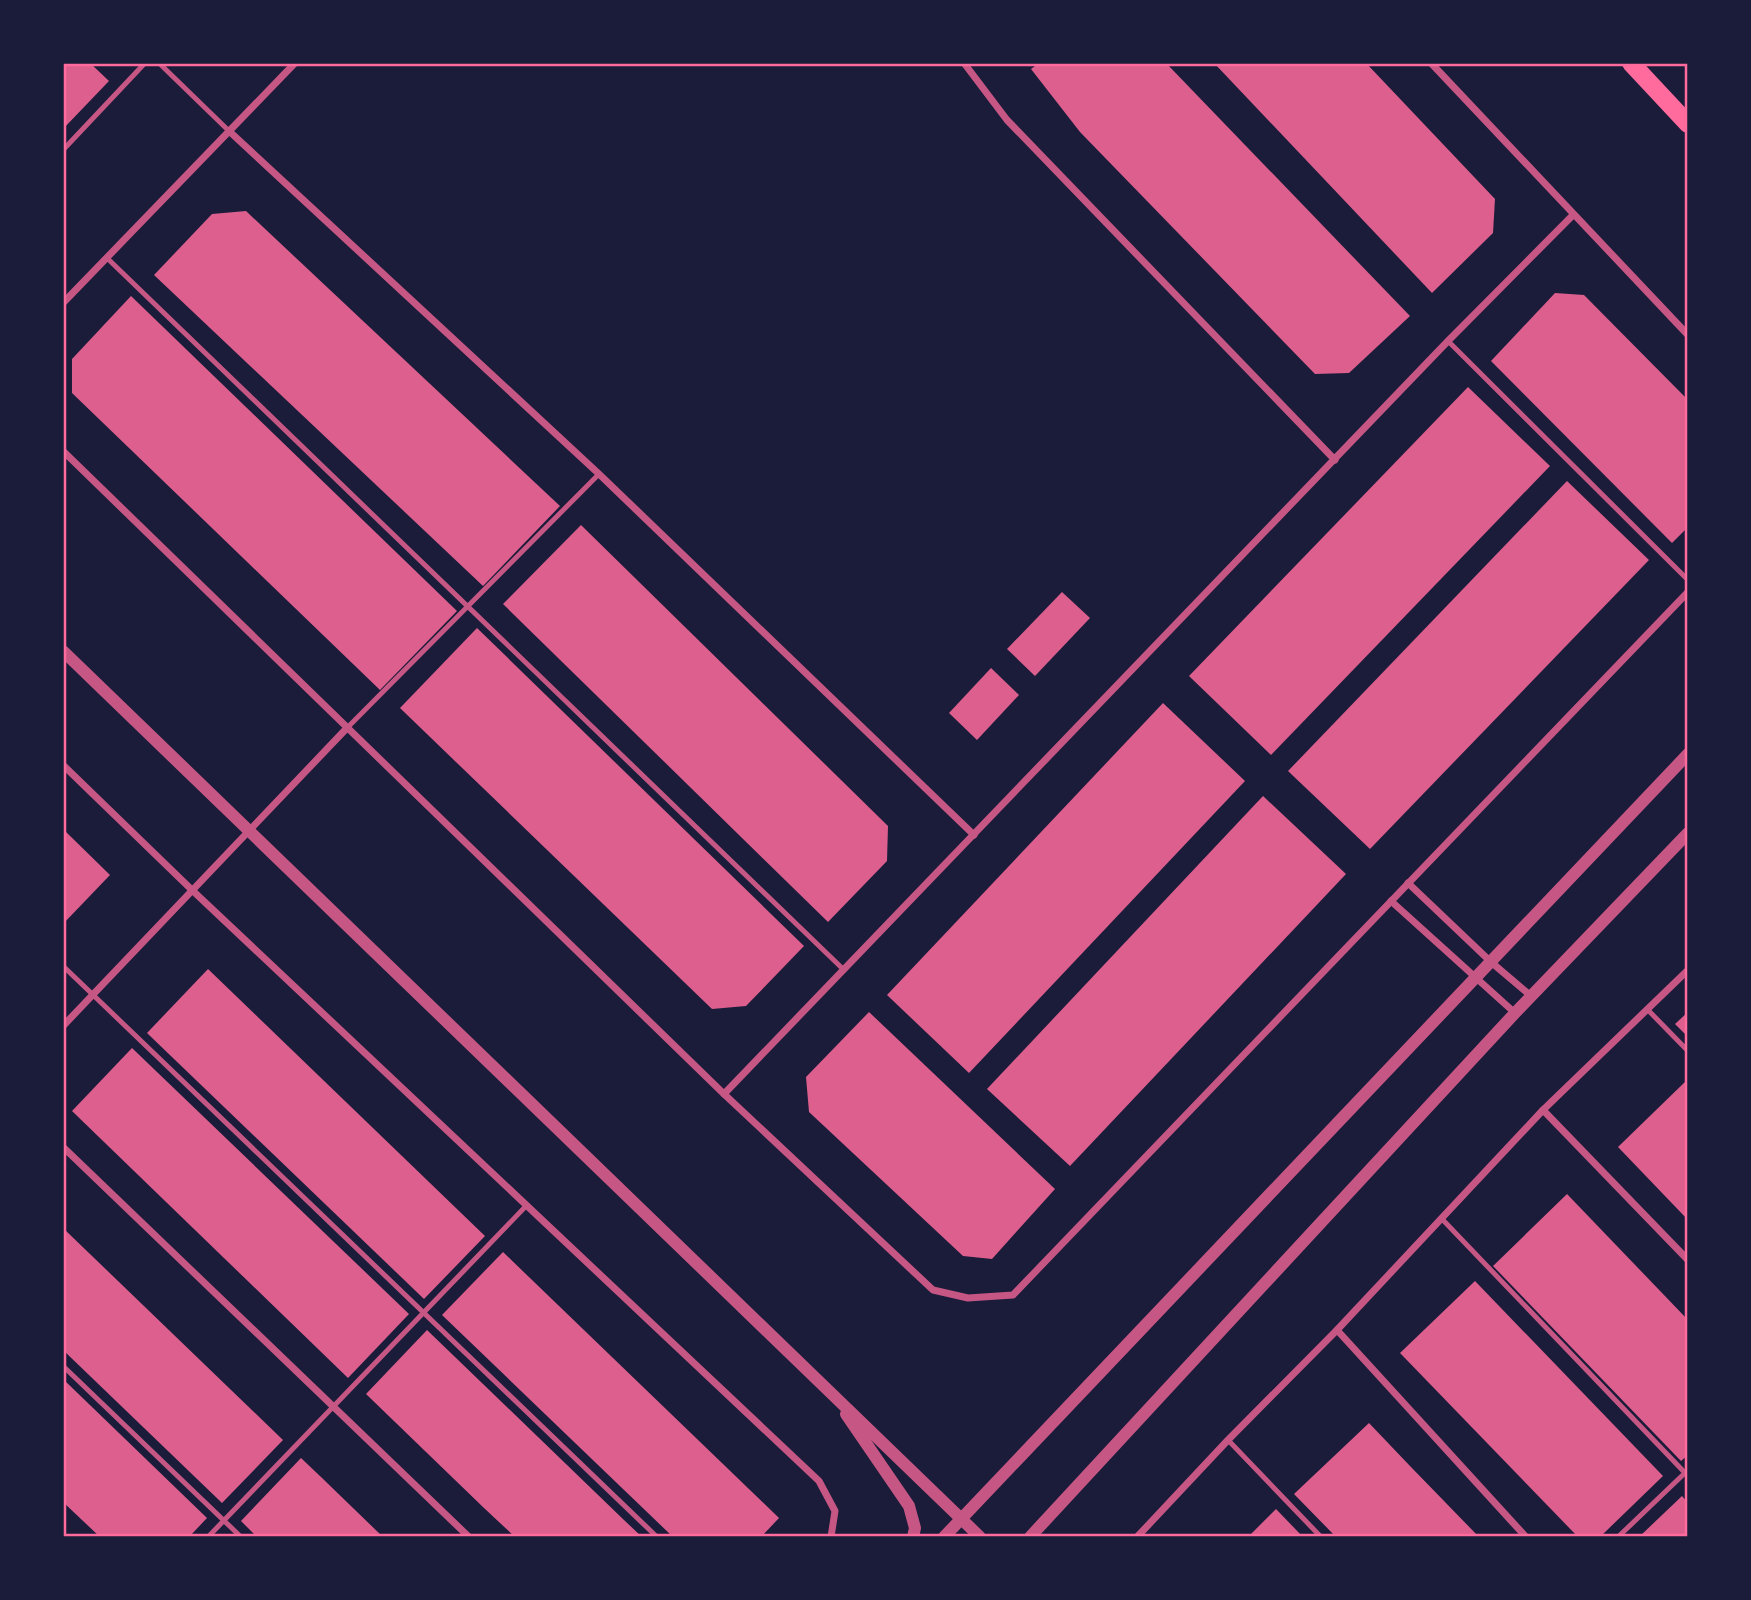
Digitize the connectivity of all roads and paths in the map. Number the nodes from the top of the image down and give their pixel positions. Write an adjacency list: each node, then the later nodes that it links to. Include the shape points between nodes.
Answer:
1 (145, 63): 9 (lane)
2 (159, 63): 8 (lane)
3 (295, 63): 8 (street)
4 (964, 63): 16 (street, via 1007,120)
5 (1431, 63): 10 (street)
6 (1631, 63): 7 (main road)
7 (1688, 124)
8 (229, 131): 11 (street); 17 (street)
9 (63, 150)
10 (1573, 215): 13 (street); 14 (street)
11 (107, 258): 12 (street); 20 (lane)
12 (63, 303)
13 (1688, 335)
14 (1448, 341): 16 (street); 18 (lane)
15 (63, 451): 22 (street)
16 (1335, 460): 26 (street)
17 (599, 474): 20 (lane); 26 (street)
18 (1688, 580)
19 (1688, 592): 28 (street)
20 (468, 606): 22 (lane); 33 (lane)
21 (63, 651): 25 (street)
22 (346, 729): 25 (street); 42 (street)
23 (1688, 754): 31 (street)
24 (63, 765): 29 (street)
25 (250, 831): 29 (street); 51 (street)
26 (974, 835): 33 (street)
27 (1687, 836): 37 (street)
28 (1408, 883): 30 (street); 31 (street)
29 (193, 891): 36 (street); 45 (street)
30 (1391, 901): 35 (street); 42 (street, via 1013,1295 968,1298 933,1290)
31 (1491, 962): 35 (street); 37 (street)
32 (63, 966): 36 (lane)
33 (844, 970): 42 (street)
34 (1688, 970): 38 (street)
35 (1476, 979): 39 (street); 55 (street)
36 (93, 995): 40 (street); 48 (lane)
37 (1531, 996): 39 (street)
38 (1647, 1009): 41 (lane); 43 (street)
39 (1515, 1013): 65 (street)
40 (63, 1026)
41 (1688, 1051)
42 (724, 1094)
43 (1543, 1110): 46 (street); 47 (street)
44 (63, 1147): 52 (street)
45 (526, 1206): 48 (lane); 61 (street, via 819,1481 835,1511)
46 (1442, 1219): 49 (street); 54 (lane)
47 (1688, 1260)
48 (424, 1313): 52 (lane); 60 (lane)
49 (1337, 1330): 53 (street); 68 (street)
50 (63, 1366): 56 (lane)
51 (832, 1394): 55 (street); 62 (street, via 909,1506)
52 (333, 1407): 56 (lane); 59 (street)
53 (1228, 1440): 66 (street); 67 (lane)
54 (1687, 1473): 69 (lane)
55 (962, 1519): 63 (street); 64 (street)
56 (224, 1520): 57 (lane); 58 (lane)
57 (208, 1537)
58 (242, 1537)
59 (468, 1537)
60 (657, 1537)
61 (831, 1537)
62 (913, 1537)
63 (944, 1537)
64 (980, 1537)
65 (1030, 1537)
66 (1137, 1537)
67 (1321, 1537)
68 (1526, 1537)
69 (1618, 1537)

